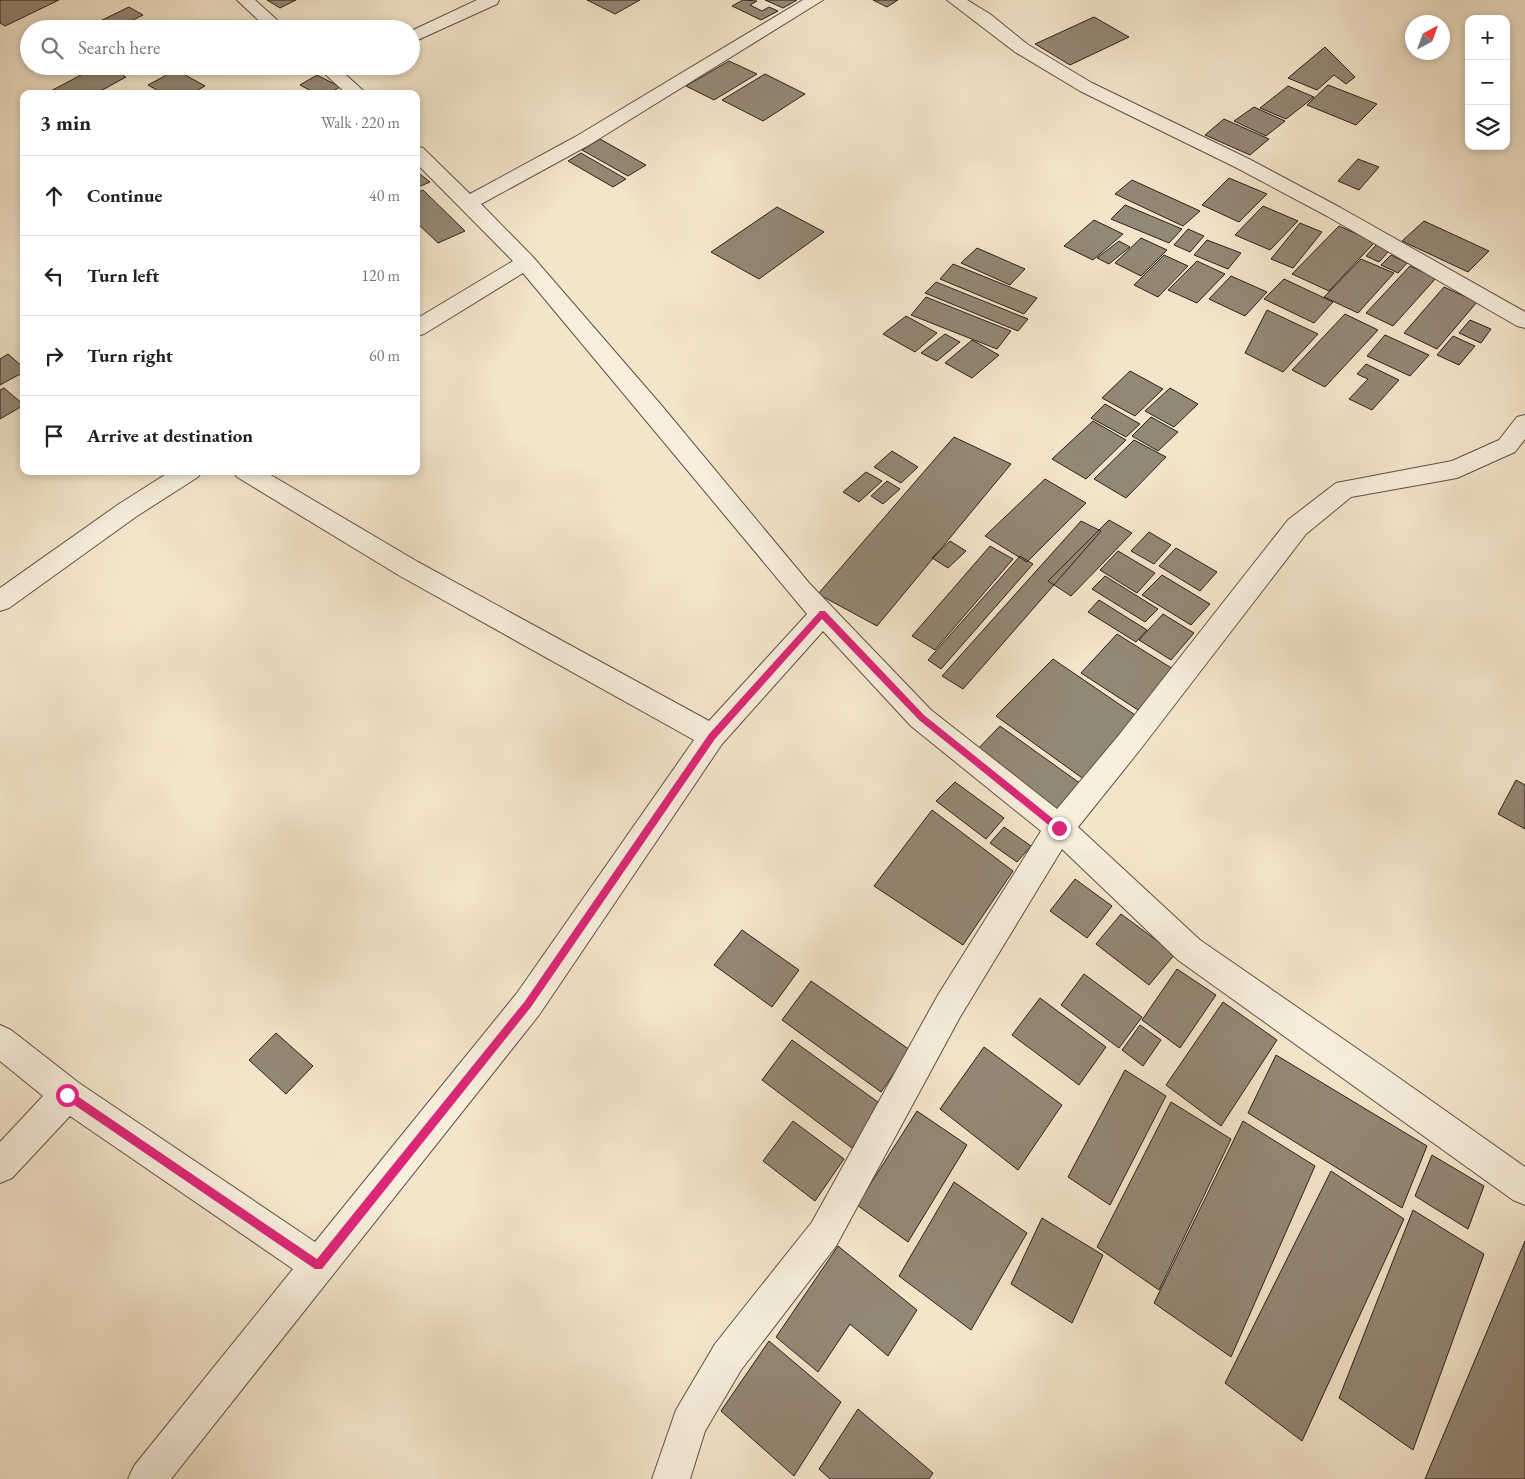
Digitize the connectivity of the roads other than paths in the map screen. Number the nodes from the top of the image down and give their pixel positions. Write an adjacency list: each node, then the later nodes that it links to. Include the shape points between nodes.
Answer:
1 (245, 0): 5 (street)
2 (490, 0): 6 (street)
3 (815, 0): 10 (street, via 582,141)
4 (954, 0): 12 (street, via 984,18 1021,48 1086,88 1334,212)
5 (268, 20)
6 (420, 34)
7 (341, 75): 8 (street)
8 (354, 90)
9 (420, 156): 10 (street)
10 (468, 203): 11 (street)
11 (526, 262): 13 (street); 18 (street)
12 (1525, 321)
13 (420, 327)
14 (1525, 423): 20 (street, via 1506,446 1457,468 1344,489 1297,527)
15 (184, 475): 17 (street, via 128,510)
16 (251, 475): 19 (street, via 409,569)
17 (0, 601)
18 (822, 614): 19 (street); 20 (street, via 922,718)
19 (712, 736): 25 (street, via 528,1004)
20 (1059, 828): 24 (street, via 1189,950); 27 (street, via 948,1006 824,1234 728,1357 689,1423)
21 (0, 1041): 22 (street)
22 (67, 1095): 23 (street); 25 (street)
23 (0, 1166)
24 (1525, 1188)
25 (318, 1265): 26 (street)
26 (147, 1479)
27 (670, 1479)

